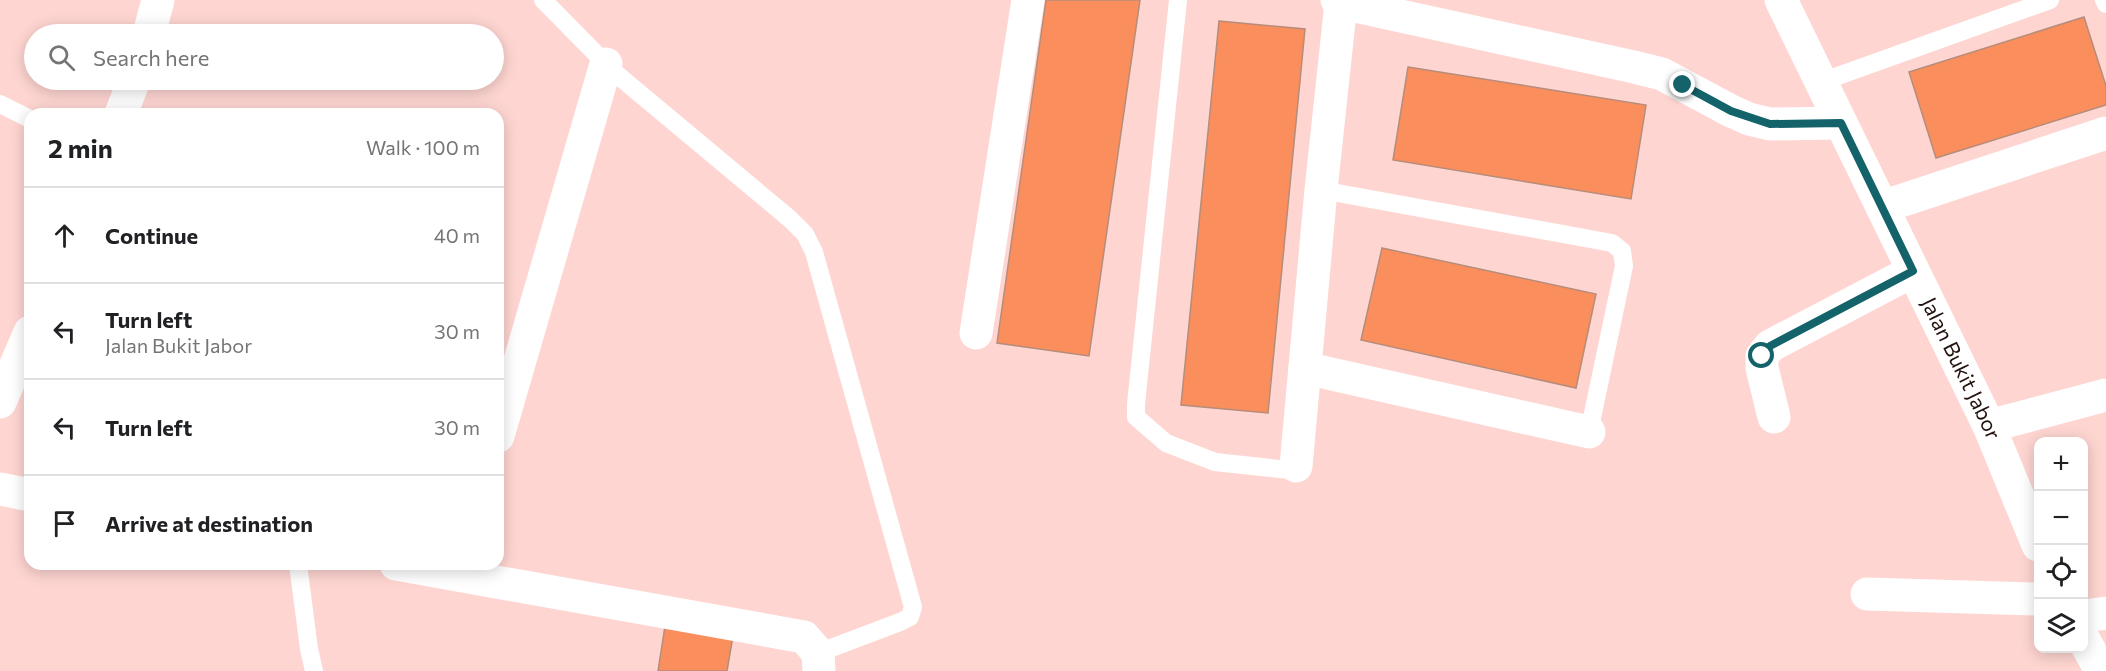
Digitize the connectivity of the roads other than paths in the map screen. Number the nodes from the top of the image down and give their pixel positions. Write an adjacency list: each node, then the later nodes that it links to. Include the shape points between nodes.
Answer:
1 (158, 0): 10 (street)
2 (543, 0): 11 (lane)
3 (1028, 0): 22 (street)
4 (1178, 0): 31 (lane, via 1136,417 1166,443 1215,462 1289,470)
5 (1781, 0): 12 (street, Jalan Bukit Jabor)
6 (2050, 0): 12 (lane)
7 (2104, 0): 9 (lane)
8 (1339, 1): 17 (street, via 1662,74 1731,111 1770,124); 19 (street)
9 (2106, 4)
10 (152, 24)
11 (606, 64): 27 (street); 42 (lane, via 790,219 805,234 814,252 913,607 910,617)
12 (1821, 82): 17 (street, Jalan Bukit Jabor)
13 (130, 90): 15 (street)
14 (0, 104): 16 (lane)
15 (123, 108)
16 (24, 116)
17 (1841, 123): 20 (street, Jalan Bukit Jabor)
18 (2106, 133): 20 (street)
19 (1321, 190): 24 (street); 30 (lane, via 1612,243 1622,251 1624,266)
20 (1882, 207): 21 (street, Jalan Bukit Jabor)
21 (1913, 271): 28 (street, via 1770,346 1762,356 1762,368); 29 (street, Jalan Bukit Jabor)
22 (976, 333)
23 (24, 346): 26 (street)
24 (1305, 368): 30 (street); 31 (street)
25 (2106, 395): 29 (street)
26 (0, 402)
27 (504, 415)
28 (1774, 417)
29 (1989, 426): 34 (street, Jalan Bukit Jabor)
30 (1589, 432)
31 (1296, 466)
32 (0, 489): 33 (street)
33 (24, 494)
34 (2034, 535)
35 (299, 570): 43 (lane)
36 (459, 570): 42 (street, via 804,637)
37 (1867, 594): 38 (street)
38 (2034, 599)
39 (2106, 613): 40 (street)
40 (2088, 615)
41 (2088, 647): 44 (street)
42 (819, 662)
43 (314, 671)
44 (2101, 671)

